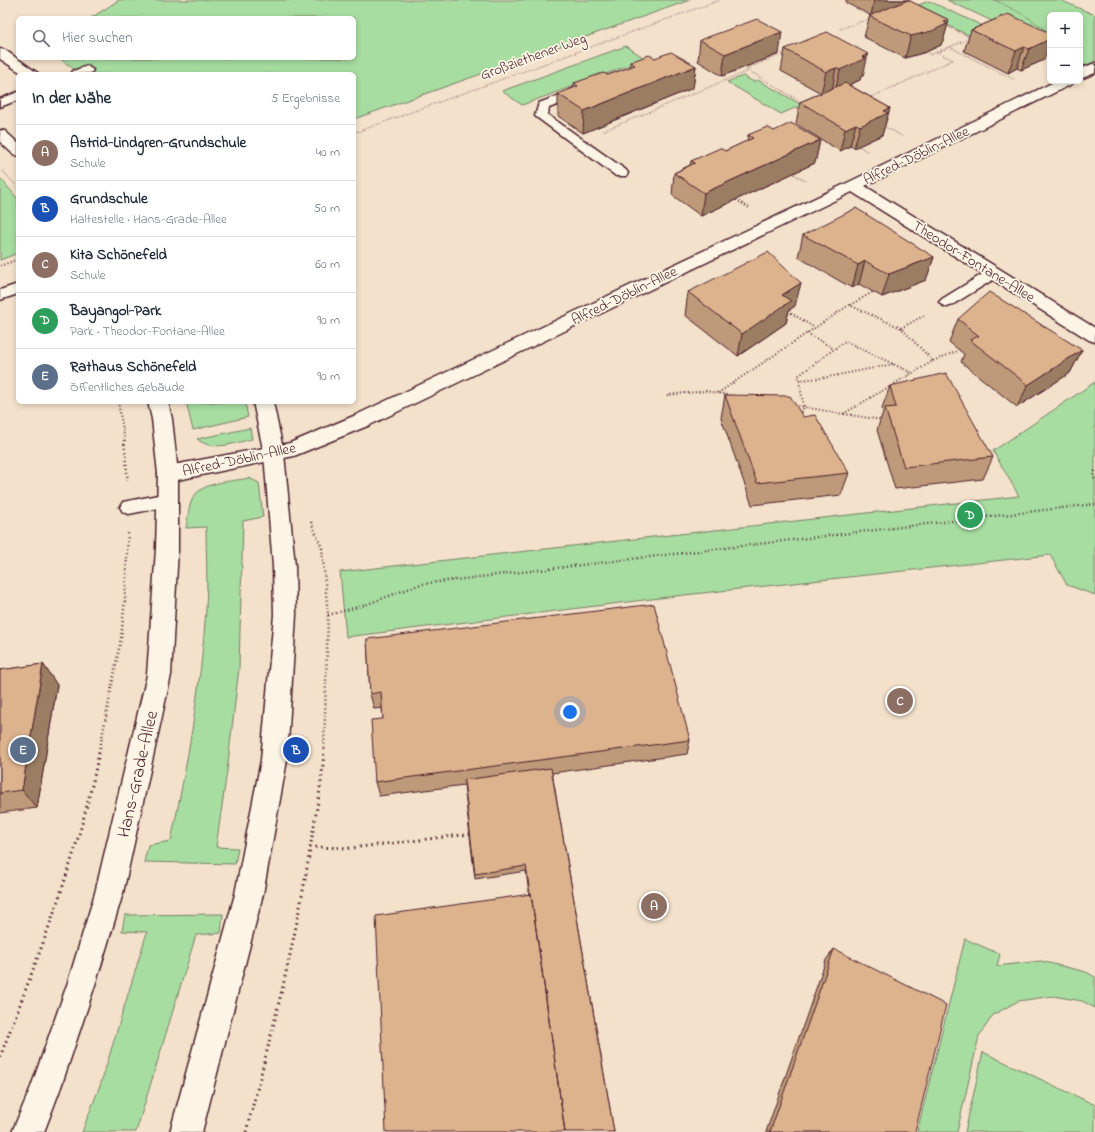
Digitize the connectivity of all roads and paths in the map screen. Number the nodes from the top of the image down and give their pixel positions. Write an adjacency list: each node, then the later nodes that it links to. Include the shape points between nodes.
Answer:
1 (720, 0): 30 (path, Großziethener Weg)
2 (994, 0): 6 (path, via 1026,16)
3 (876, 16): 5 (path)
4 (944, 25): 7 (path, via 971,38)
5 (840, 29)
6 (1047, 31)
7 (950, 47): 10 (path); 12 (path)
8 (793, 50): 15 (path, via 753,65 746,69)
9 (926, 52): 10 (path, via 931,55)
10 (937, 52): 23 (path, via 953,60)
11 (0, 53): 16 (street)
12 (989, 66): 14 (path); 18 (path)
13 (1095, 67): 17 (street)
14 (983, 69)
15 (749, 71): 25 (path); 26 (path)
16 (29, 72)
17 (1083, 73)
18 (1019, 82)
19 (1061, 84): 42 (street, Alfred-Döblin-Allee)
20 (594, 86): 38 (lane, via 542,106 541,116)
21 (16, 97): 24 (lane)
22 (665, 100): 25 (path)
23 (864, 101)
24 (0, 103)
25 (670, 103): 29 (path)
26 (805, 104)
27 (613, 121): 29 (path)
28 (877, 122): 33 (path)
29 (619, 124): 31 (path)
30 (356, 132)
31 (598, 133)
32 (0, 134): 35 (street)
33 (908, 139)
34 (858, 146): 36 (path)
35 (16, 149)
36 (874, 155)
37 (0, 168): 41 (path)
38 (621, 173)
39 (792, 173): 40 (path)
40 (812, 184)
41 (16, 186)
42 (853, 186): 47 (street, Theodor-Fontane-Allee); 74 (street, Alfred-Döblin-Allee, via 363,420 294,449)
43 (736, 200): 44 (path)
44 (755, 211)
45 (16, 260): 46 (path)
46 (0, 266)
47 (994, 273): 51 (lane); 56 (street, Theodor-Fontane-Allee)
48 (16, 290): 50 (lane)
49 (873, 292): 52 (path)
50 (0, 295)
51 (947, 302)
52 (849, 305): 54 (path); 59 (path, via 902,328)
53 (788, 311): 54 (path)
54 (815, 328): 55 (path)
55 (807, 333): 57 (path); 63 (path)
56 (1095, 336)
57 (834, 349): 60 (path, via 845,341); 62 (path, via 798,376)
58 (960, 350): 59 (path)
59 (933, 361): 61 (path)
60 (894, 364): 61 (path); 62 (path, via 823,378)
61 (912, 373): 71 (path)
62 (799, 380): 70 (path)
63 (718, 393): 64 (path, via 706,391); 65 (path)
64 (667, 395)
65 (741, 397)
66 (118, 404): 80 (path, via 126,450)
67 (158, 404): 76 (street, Hans-Grade-Allee)
68 (263, 404): 74 (street)
69 (788, 405): 70 (path)
70 (804, 407): 71 (path); 72 (path)
71 (844, 414): 73 (path)
72 (797, 418)
73 (885, 420)
74 (274, 454): 76 (street, Alfred-Döblin-Allee); 87 (street, via 284,566 285,615 274,760 249,894)
75 (1095, 471): 77 (path)
76 (168, 474): 78 (street, Hans-Grade-Allee)
77 (1095, 481)
78 (168, 500): 80 (lane); 86 (street, Hans-Grade-Allee, via 167,564 159,675 109,893 82,982)
79 (1095, 504): 82 (path, via 421,584 365,605)
80 (129, 507): 85 (path, via 126,599 121,638 92,789 54,913)
81 (322, 548): 82 (path)
82 (328, 615): 84 (path, via 323,769)
83 (470, 834): 84 (path, via 350,848)
84 (310, 847): 88 (path, via 287,974)
85 (0, 1057)
86 (28, 1132)
87 (186, 1132)
88 (246, 1132)

